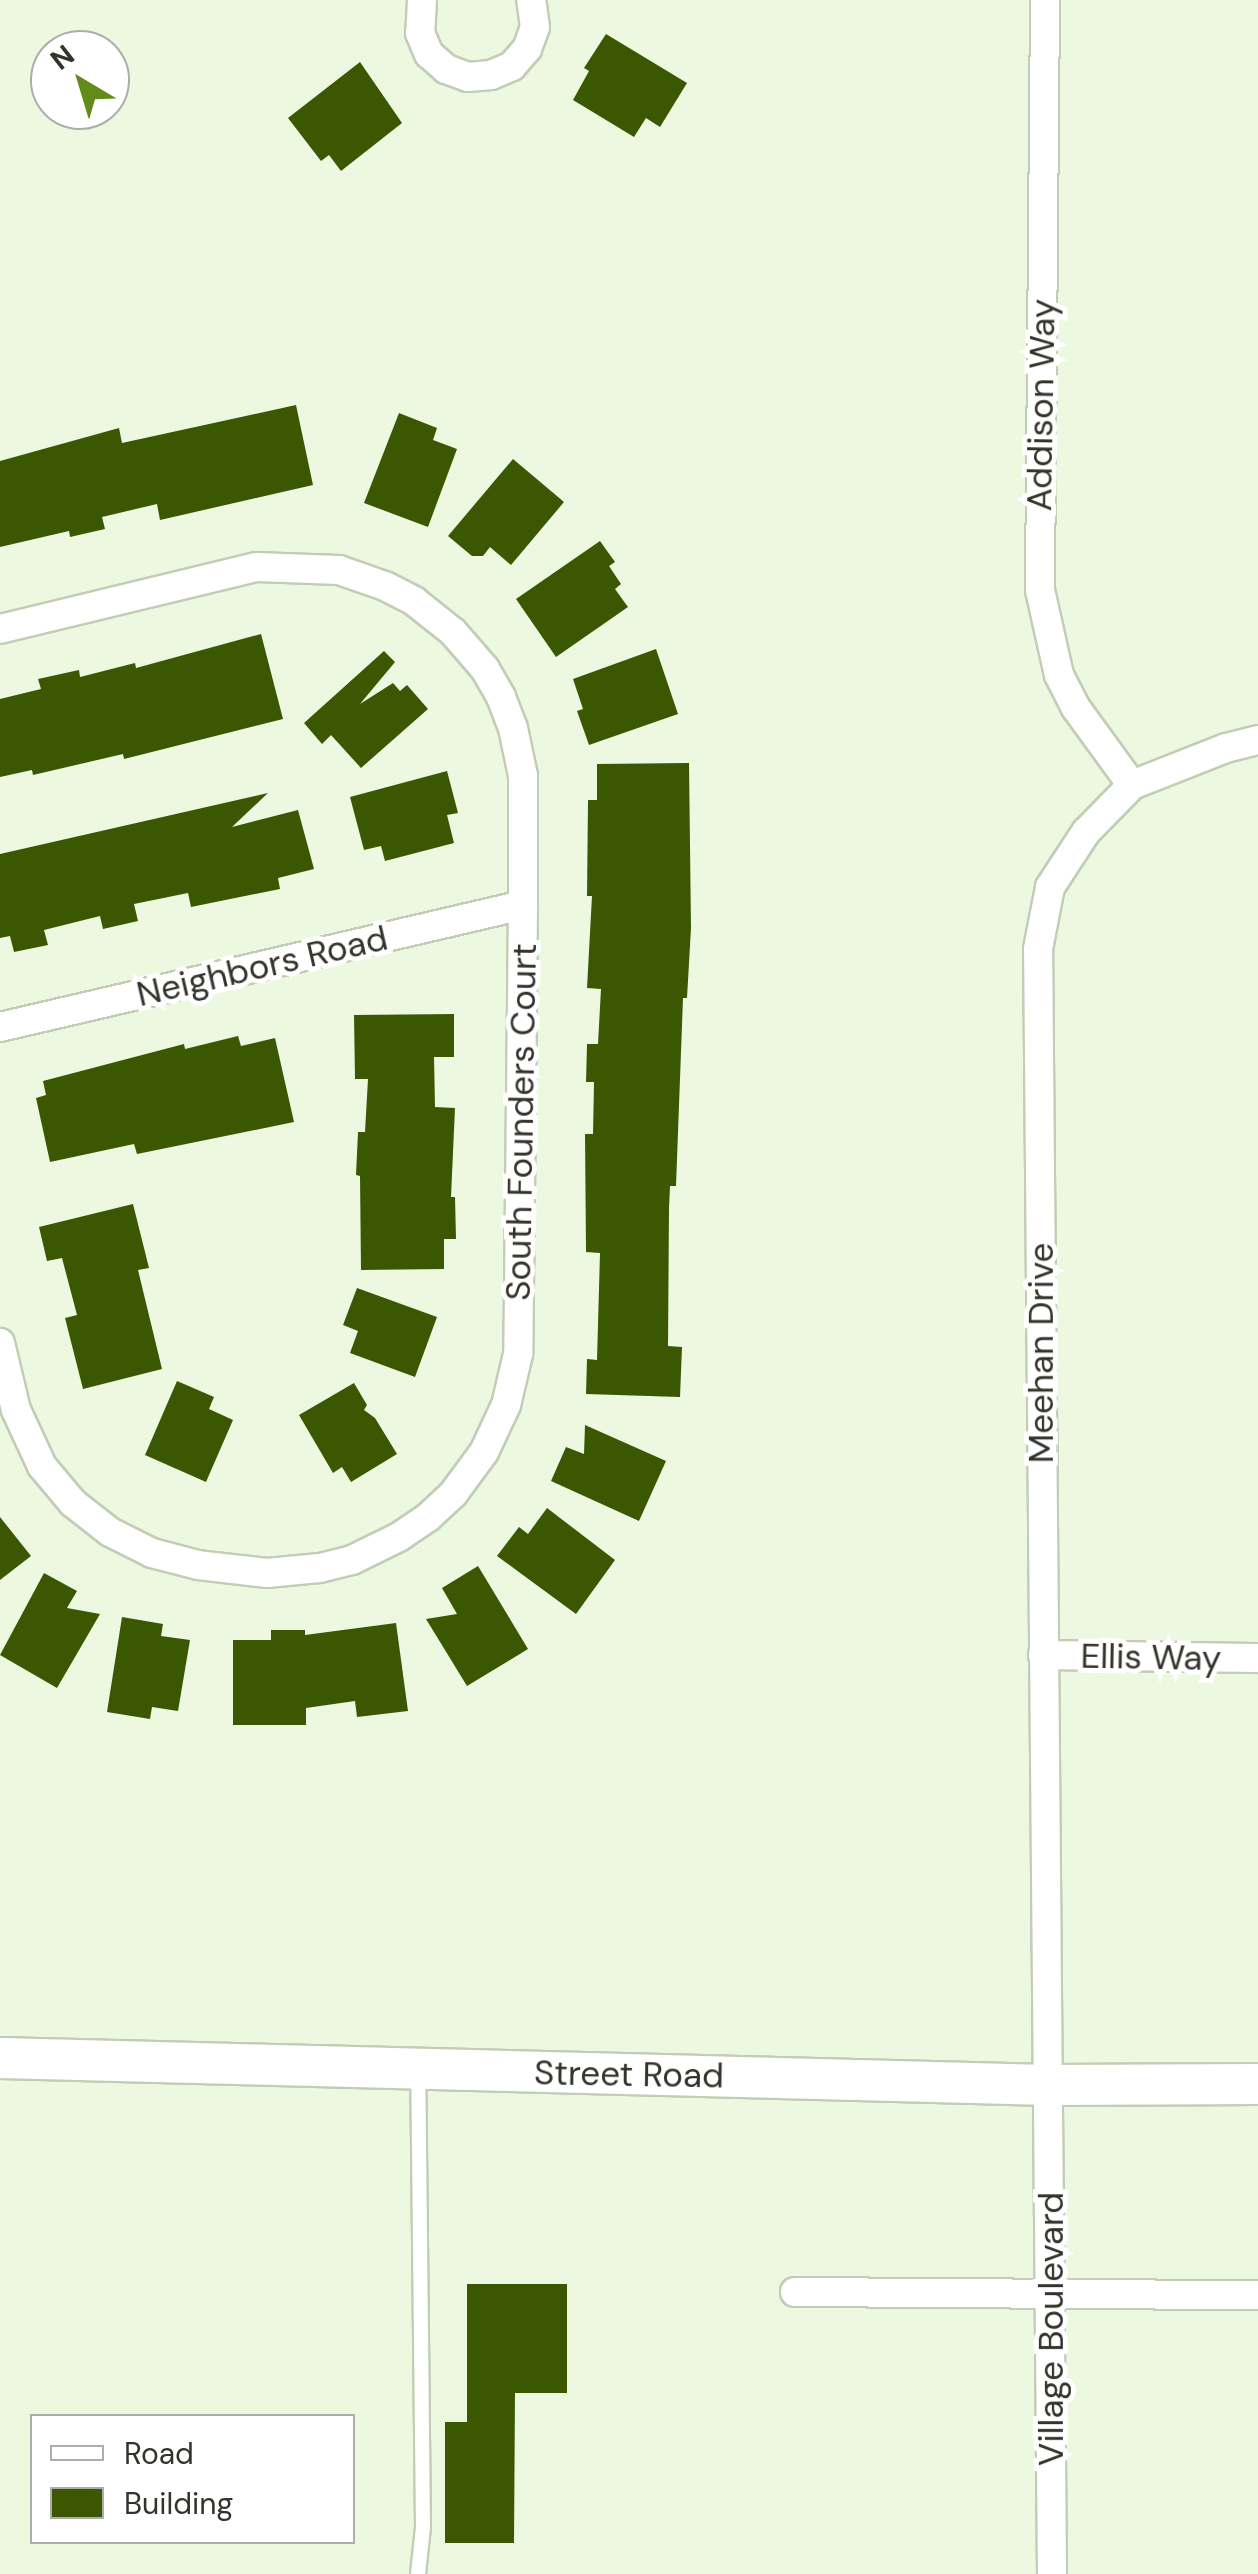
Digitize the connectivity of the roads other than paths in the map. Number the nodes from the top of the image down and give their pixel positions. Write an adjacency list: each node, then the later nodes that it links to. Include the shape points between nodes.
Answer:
1 (422, 0): 2 (street, via 420,33 430,54 468,77 501,70 527,49 534,27)
2 (531, 0)
3 (1045, 0): 6 (street, Addison Way, via 1040,590 1059,675)
4 (0, 630): 7 (street, South Founders Court, via 257,567 339,570 400,593 453,632 485,669 513,728 523,776)
5 (1258, 740): 6 (street, Meehan Drive)
6 (1132, 785): 10 (street, Meehan Drive, via 1086,832 1050,887 1038,949)
7 (523, 904): 8 (street, Neighbors Road); 9 (street, South Founders Court, via 518,1354 506,1405 484,1452 428,1518 352,1560 318,1568 267,1573 152,1553 110,1532 42,1466 16,1410)
8 (0, 1027)
9 (0, 1343)
10 (1044, 1655): 11 (street, Ellis Way); 15 (street, Meehan Drive)
11 (1258, 1658)
12 (0, 2058): 13 (main road, Street Road)
13 (418, 2068): 15 (main road, Street Road); 19 (lane)
14 (1258, 2084): 15 (main road, Street Road)
15 (1050, 2085): 17 (street, Village Boulevard)
16 (794, 2292): 17 (street)
17 (1051, 2292): 18 (street); 20 (street, Village Boulevard)
18 (1258, 2296)
19 (418, 2574)
20 (1052, 2574)

